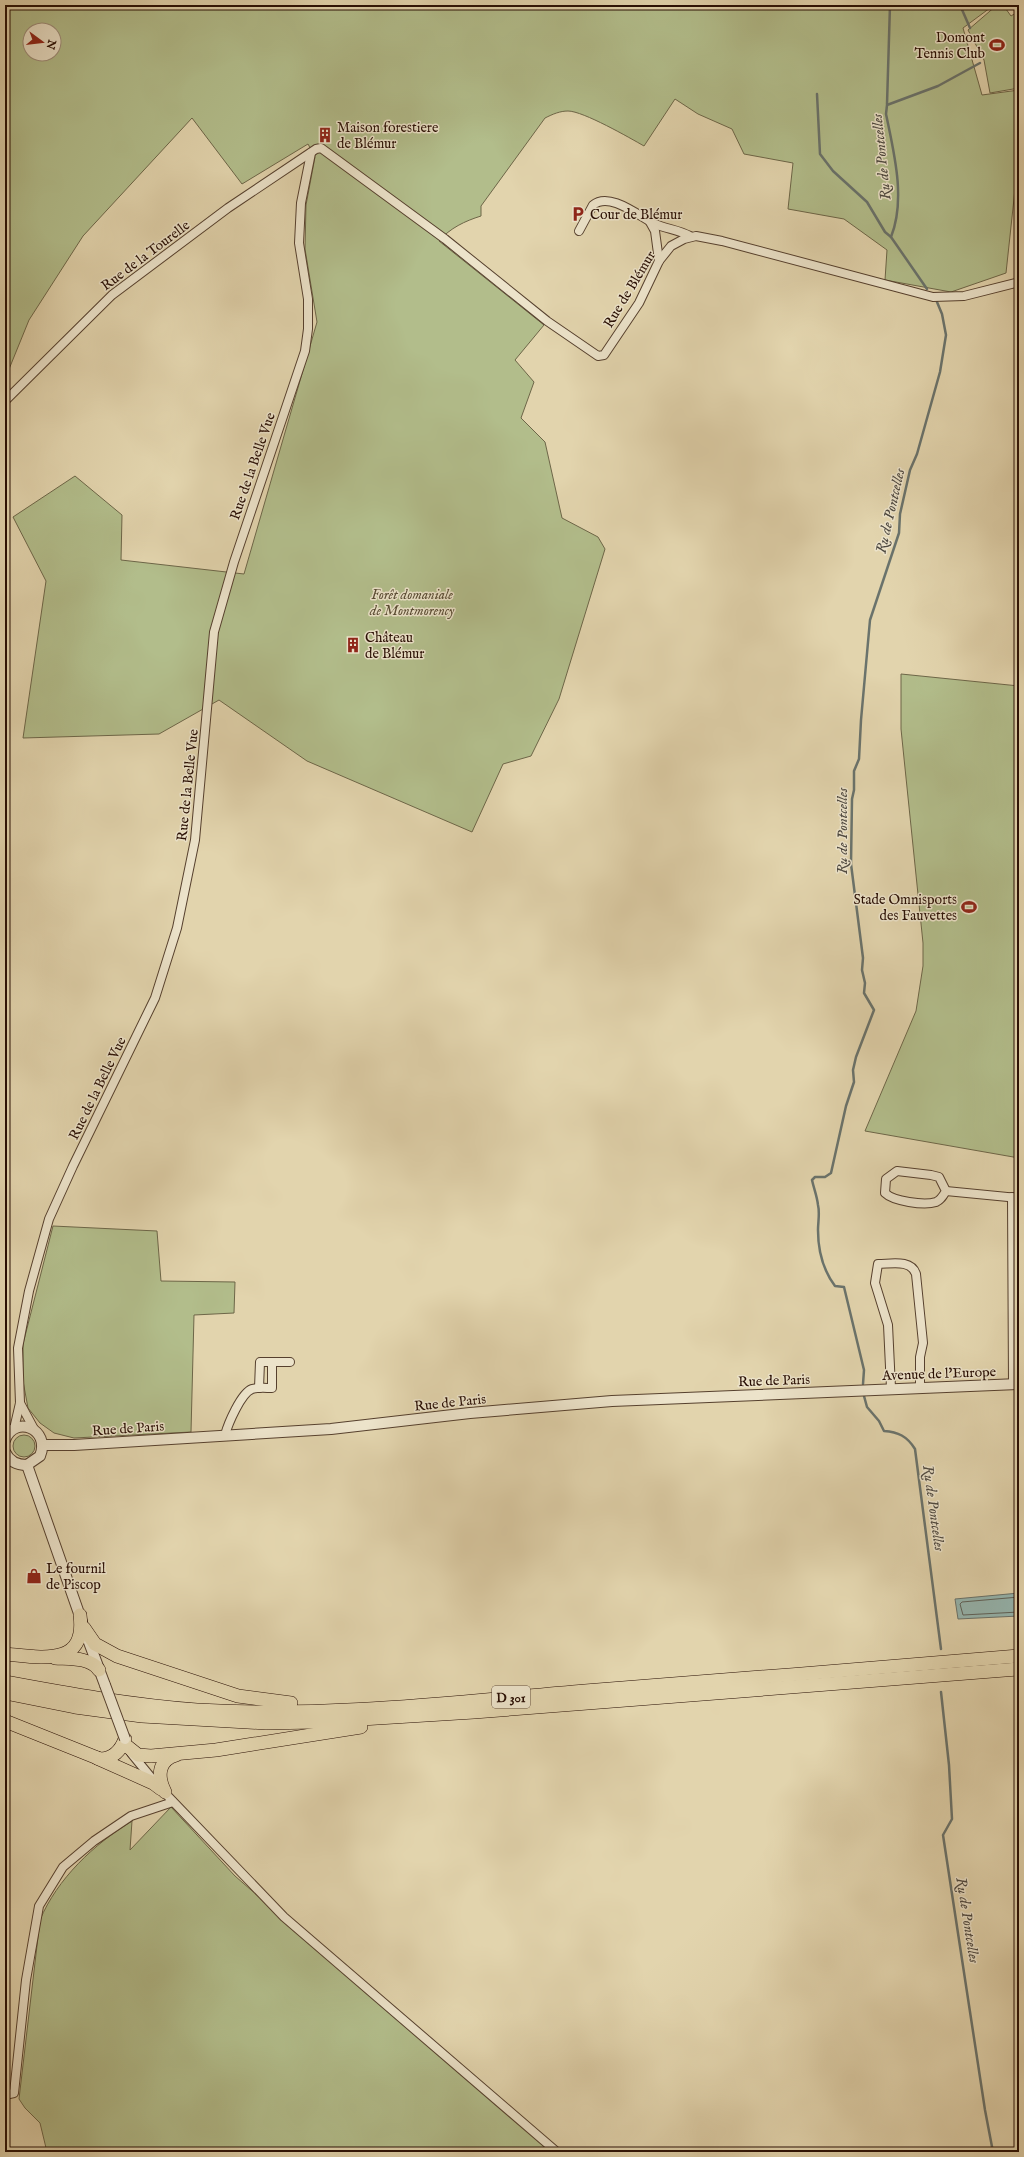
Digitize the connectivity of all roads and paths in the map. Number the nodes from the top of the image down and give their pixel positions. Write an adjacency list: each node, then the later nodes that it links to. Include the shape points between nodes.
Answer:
1 (314, 151): 5 (street, Rue de Blémur, via 321,148 333,156 445,239 547,321 598,356 604,355 639,303); 7 (street, Rue de la Tourelle, via 209,222 112,295); 19 (street, Rue de la Belle Vue, via 301,202 300,243 308,299 305,351 234,562 214,632 195,840 177,928 155,998 49,1219 29,1291 18,1348)
2 (650, 222): 3 (street, via 619,203 601,202 593,205); 4 (street); 5 (street, via 655,231)
3 (579, 231)
4 (690, 236): 5 (street, Rue de Blémur, via 671,246); 6 (street, via 722,241 933,297 964,296)
5 (659, 262)
6 (1019, 282)
7 (5, 401)
8 (946, 1191): 8 (street, via 939,1178 897,1171 890,1174 884,1186 885,1193 896,1200 931,1204 942,1198); 9 (street)
9 (1015, 1198): 10 (street)
10 (1016, 1296): 11 (street)
11 (1016, 1351): 14 (street)
12 (272, 1362): 13 (street); 16 (street, via 260,1362); 16 (street, via 272,1388)
13 (290, 1362)
14 (1016, 1384): 15 (street, Avenue de l'Europe)
15 (920, 1387): 17 (street, Avenue de l'Europe); 17 (street, via 920,1357 923,1343 914,1268 910,1265 878,1264 875,1283 888,1325)
16 (259, 1388): 22 (street, via 246,1393 228,1423)
17 (891, 1388): 18 (street, Avenue de l'Europe)
18 (860, 1391): 22 (street, Rue de Paris, via 612,1401 470,1413 331,1429)
19 (20, 1403): 20 (street, Rue de la Belle Vue); 21 (street, Rue de la Belle Vue)
20 (14, 1429): 21 (street, via 24,1426); 23 (street)
21 (34, 1429): 24 (street, via 42,1439)
22 (225, 1435): 24 (street, Rue de Paris, via 74,1446)
23 (5, 1440)
24 (43, 1445): 26 (street, via 40,1456)
25 (5, 1452): 26 (street, via 16,1464)
26 (27, 1465): 27 (street)
27 (80, 1615): 28 (street); 31 (highway, via 81,1627 77,1643 65,1654)
28 (84, 1628): 32 (highway, via 100,1648); 34 (street)
29 (5, 1654): 31 (highway)
30 (1019, 1656): 37 (highway, D 301)
31 (54, 1658): 34 (highway, via 94,1664)
32 (130, 1661): 34 (highway, via 111,1662 103,1669); 37 (highway, via 251,1699 277,1703)
33 (1019, 1669): 38 (highway, D 301)
34 (102, 1678): 40 (street, bridge)
35 (5, 1682): 37 (highway, D 301, via 76,1696 197,1710 290,1712)
36 (5, 1693): 38 (highway, D 301, via 76,1707 142,1716 212,1721 312,1722)
37 (395, 1707)
38 (459, 1712): 41 (highway)
39 (5, 1721): 42 (highway)
40 (126, 1743): 41 (highway, via 138,1755); 42 (highway, via 108,1757); 43 (street, via 140,1764)
41 (184, 1753): 43 (highway, via 166,1760 160,1768 160,1780)
42 (91, 1756): 43 (highway, via 153,1783)
43 (167, 1795): 44 (street, via 94,1841 63,1868 39,1906 26,1980 14,2093); 45 (street, via 284,1916)
44 (5, 2095)
45 (557, 2152)

